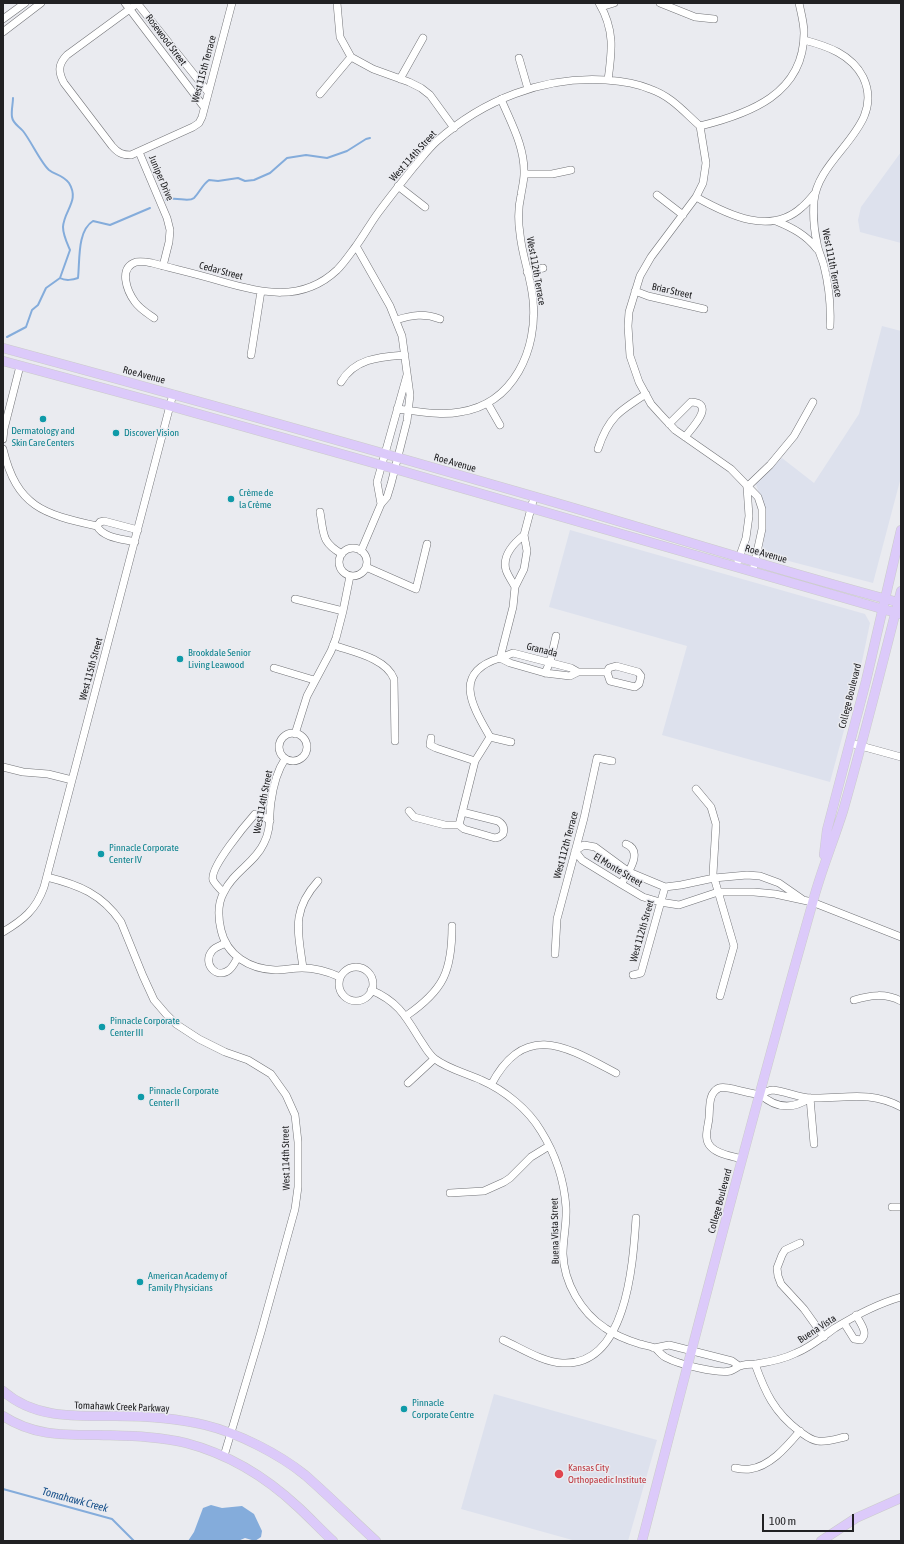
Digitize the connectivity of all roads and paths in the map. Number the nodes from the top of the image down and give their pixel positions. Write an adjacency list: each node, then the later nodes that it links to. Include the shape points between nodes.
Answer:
1 (25, 3): 11 (street)
2 (42, 3): 13 (street)
3 (137, 3): 10 (street); 14 (street, Rosewood Street)
4 (232, 3): 25 (street, West 115th Terrace)
5 (337, 3): 18 (street, via 340,37)
6 (614, 3): 9 (street)
7 (660, 3): 12 (street, via 695,17)
8 (798, 3): 16 (street)
9 (600, 5): 23 (street, via 612,39)
10 (128, 6): 17 (street, Rosewood Street); 31 (street, Juniper Drive, via 67,55 62,61 60,75 118,152 124,155)
11 (3, 19)
12 (714, 19)
13 (3, 32)
14 (162, 35): 17 (street); 20 (street, Rosewood Street)
15 (423, 38): 22 (street)
16 (804, 40): 29 (street, via 793,74 777,93 743,114); 35 (street, West 111th Terrace, via 834,50 850,60 861,73 868,93 866,113 859,128 830,165)
17 (154, 42): 21 (street, Rosewood Street)
18 (350, 57): 22 (street, via 372,69); 26 (street)
19 (519, 58): 24 (street)
20 (183, 60): 21 (street); 25 (street, Rosewood Street)
21 (174, 67): 28 (street, Rosewood Street)
22 (400, 79): 30 (street, via 430,95)
23 (608, 80): 24 (street, West 114th Street, via 579,79); 29 (street, via 639,85 662,94)
24 (528, 89): 27 (street, West 114th Street)
25 (208, 92): 28 (street, West 115th Terrace)
26 (320, 94)
27 (501, 99): 30 (street, West 114th Street, via 479,109); 33 (street, West 112th Terrace, via 520,145)
28 (204, 107): 31 (street, West 115th Terrace, via 199,123)
29 (700, 126): 37 (street, via 706,169)
30 (454, 128): 34 (street, West 114th Street, via 436,142)
31 (139, 152): 43 (street, Juniper Drive, via 170,230)
32 (570, 170): 33 (street, via 552,174)
33 (524, 174): 45 (street, West 112th Terrace, via 518,221)
34 (398, 186): 38 (street); 41 (street, West 114th Street)
35 (816, 191): 40 (street, via 803,207 790,216); 42 (street, West 111th Terrace, via 814,220)
36 (658, 195): 39 (street)
37 (696, 197): 39 (street); 40 (street, via 739,217)
38 (425, 207)
39 (683, 215): 46 (street, via 648,261)
40 (776, 221): 42 (street, via 805,236)
41 (356, 246): 47 (street, Cedar Street, via 336,270 321,282 288,293); 51 (street)
42 (819, 252): 52 (street, West 111th Terrace, via 827,281 831,310)
43 (163, 266): 47 (street, Cedar Street); 49 (street, Cedar Street, via 137,261 130,265 126,272 126,285 135,302)
44 (543, 268): 45 (street)
45 (527, 272): 64 (street, West 112th Terrace, via 533,323 525,361 519,374)
46 (635, 291): 48 (street, Briar Street); 62 (street, via 628,326 630,356)
47 (261, 292): 54 (street)
48 (704, 309)
49 (154, 318)
50 (440, 319): 51 (street, via 416,315)
51 (396, 320): 55 (street)
52 (830, 326)
53 (3, 348): 56 (main road, Roe Avenue)
54 (251, 355)
55 (405, 355): 59 (street); 60 (street, via 379,357 359,363)
56 (45, 359): 58 (main road, via 26,362); 61 (main road, Roe Avenue)
57 (3, 361): 58 (main road)
58 (20, 366): 65 (main road); 71 (street)
59 (407, 373): 66 (street); 67 (street, via 410,395)
60 (341, 382)
61 (173, 394): 65 (street, West 115th Street); 74 (main road, Roe Avenue)
62 (646, 394): 68 (street, via 651,404); 73 (street, via 613,419)
63 (813, 402): 78 (street, via 794,436 770,465)
64 (488, 404): 67 (street, West 112th Terrace, via 459,413); 69 (street)
65 (170, 406): 76 (main road); 84 (street, West 115th Street)
66 (397, 409): 67 (street, West 112th Terrace); 74 (street)
67 (408, 410): 75 (street)
68 (669, 424): 70 (street); 70 (street, via 692,402 701,405 701,417)
69 (500, 425)
70 (685, 437): 78 (street, via 731,469)
71 (3, 439)
72 (3, 449): 83 (street, via 7,466 20,492 35,505 55,515)
73 (598, 449)
74 (384, 454): 75 (main road, Roe Avenue); 76 (street)
75 (398, 458): 77 (street); 79 (main road, Roe Avenue)
76 (381, 465): 77 (main road); 80 (street, via 377,482)
77 (395, 469): 80 (street, via 387,497); 81 (main road)
78 (747, 487): 91 (street, via 749,516 746,538); 92 (street, via 758,497 762,509 761,540)
79 (534, 497): 81 (street); 91 (main road, Roe Avenue)
80 (381, 504): 89 (street)
81 (531, 507): 86 (street); 94 (main road)
82 (320, 512): 90 (street, via 326,541 330,547)
83 (97, 526): 84 (street, via 104,521); 87 (street, via 99,531 105,534)
84 (138, 530): 87 (street, West 115th Street)
85 (901, 530): 99 (main road, College Boulevard)
86 (524, 535): 97 (street, via 527,551 524,569); 97 (street, via 510,550 505,566)
87 (135, 542): 126 (street, West 115th Street)
88 (427, 544): 93 (street, via 416,589)
89 (361, 551): 90 (street, via 352,548); 93 (street, via 366,558)
90 (342, 554): 96 (street, via 339,560 340,567)
91 (739, 558): 92 (main road, Roe Avenue); 94 (street)
92 (755, 562): 95 (street); 99 (main road, Roe Avenue)
93 (366, 568): 96 (street, via 359,574)
94 (736, 568): 95 (main road)
95 (753, 572): 102 (main road)
96 (350, 576): 103 (street)
97 (515, 587): 107 (street, via 513,607)
98 (901, 591): 101 (main road, College Boulevard)
99 (884, 598): 101 (main road, Roe Avenue); 102 (main road, College Boulevard)
100 (296, 599): 103 (street)
101 (900, 603): 104 (main road, College Boulevard)
102 (881, 609): 104 (main road); 119 (main road, College Boulevard)
103 (343, 611): 106 (street)
104 (898, 614): 120 (main road, College Boulevard)
105 (556, 636): 108 (street)
106 (333, 645): 113 (street); 117 (street, via 378,661 392,674)
107 (500, 658): 108 (street, Granada, via 513,653); 112 (street); 115 (street, Granada, via 488,661 480,667 470,689 473,705)
108 (550, 662): 110 (street, Granada); 112 (street)
109 (274, 668): 113 (street)
110 (578, 672): 111 (street); 112 (street, via 570,676)
111 (606, 672): 111 (street, via 610,681 635,687 639,684 641,676 638,672 616,666)
112 (545, 673)
113 (314, 680): 114 (street, via 303,705)
114 (295, 734): 122 (street, via 286,735 280,742 279,750); 122 (street, via 306,742 306,751 297,761)
115 (490, 737): 118 (street); 123 (street)
116 (431, 738): 123 (street, via 430,745 436,748)
117 (395, 741)
118 (511, 742)
119 (850, 743): 120 (street); 134 (main road, College Boulevard, via 827,830)
120 (862, 746): 121 (street); 134 (main road, College Boulevard)
121 (901, 757)
122 (285, 759): 130 (street, West 114th Street, via 274,785)
123 (475, 760): 129 (street)
124 (612, 761): 133 (street, West 112th Terrace, via 597,758)
125 (3, 767): 126 (street)
126 (72, 780): 136 (street, West 115th Street)
127 (696, 789): 137 (street, via 711,806 716,824)
128 (409, 811): 131 (street, via 414,817)
129 (462, 812): 131 (street); 131 (street, via 498,821 504,831 495,838)
130 (270, 821): 141 (street, West 114th Street, via 269,831 261,848 235,875); 141 (street, via 260,814 255,814 228,849 213,874 213,880)
131 (459, 826)
132 (626, 844): 135 (street, via 632,846 634,852)
133 (575, 851): 135 (street, El Monte Street, via 584,846 595,847); 139 (street, El Monte Street, via 582,860); 150 (street, West 112th Terrace, via 557,919)
134 (823, 868): 145 (main road, College Boulevard)
135 (629, 872): 139 (street); 140 (street, El Monte Street)
136 (47, 877): 147 (street, West 115th Street, via 40,898 32,910 25,918); 189 (street, West 114th Street, via 92,892 116,915 126,932 154,1000 166,1014 199,1039 248,1060 271,1074 286,1095 295,1115 298,1187 295,1209)
137 (714, 878): 140 (street, El Monte Street); 142 (street); 143 (street, El Monte Street, via 760,876 779,883)
138 (318, 881): 152 (street, via 305,897 300,909 298,930)
139 (621, 884): 144 (street, El Monte Street, via 643,897)
140 (665, 887): 144 (street, West 112th Street)
141 (223, 892): 149 (street, West 114th Street, via 218,915)
142 (718, 892): 143 (street, El Monte Street, via 754,892); 144 (street, El Monte Street, via 679,906); 156 (street, via 734,946)
143 (802, 899): 145 (street, El Monte Street)
144 (660, 902): 153 (street, West 112th Street, via 641,973)
145 (812, 902): 148 (street, El Monte Street); 164 (main road, College Boulevard)
146 (452, 926): 159 (street, via 450,960 438,989 426,1002)
147 (3, 932)
148 (901, 937)
149 (226, 943): 151 (street, West 114th Street); 151 (street, via 213,950 209,956 210,968 214,972 227,972)
150 (555, 954)
151 (238, 958): 152 (street, via 263,969)
152 (303, 968): 154 (street)
153 (633, 975)
154 (340, 977): 155 (street, via 352,967 363,968 370,975); 155 (street, via 340,988 346,998 363,999)
155 (372, 990): 159 (street, Buena Vista Street, via 394,1003)
156 (720, 996)
157 (854, 1000): 158 (street, via 875,995)
158 (901, 1001)
159 (406, 1016): 160 (street, Buena Vista Street)
160 (434, 1059): 162 (street); 163 (street, Buena Vista Street)
161 (616, 1074): 163 (street, via 563,1047 536,1045 516,1054 508,1061)
162 (408, 1083)
163 (491, 1085): 168 (street, Buena Vista Street, via 511,1098 527,1113 541,1130)
164 (760, 1094): 165 (street, via 772,1090); 165 (street, via 769,1102 793,1106); 169 (main road, College Boulevard); 169 (street, via 726,1087 718,1088 712,1095 707,1141 718,1152)
165 (810, 1098): 166 (street, via 866,1096); 167 (street)
166 (901, 1107)
167 (814, 1144)
168 (549, 1146): 170 (street, via 531,1157 504,1182 484,1191); 178 (street, Buena Vista Street, via 563,1183 566,1218 563,1253 570,1283 589,1315)
169 (742, 1159): 182 (main road, College Boulevard)
170 (450, 1193)
171 (892, 1206): 172 (street)
172 (901, 1207)
173 (636, 1218): 178 (street, via 629,1280)
174 (800, 1243): 179 (street, via 785,1250 777,1268 778,1276 781,1284 804,1309)
175 (901, 1297): 176 (street, Buena Vista)
176 (856, 1315): 177 (street, Buena Vista); 177 (street, via 865,1332 862,1340 854,1338)
177 (844, 1323): 179 (street, Buena Vista)
178 (612, 1333): 180 (street, via 595,1355 586,1360 568,1363 536,1356); 181 (street, Buena Vista Street)
179 (824, 1337): 183 (street, Buena Vista, via 796,1354)
180 (502, 1340)
181 (654, 1348): 182 (street, Buena Vista Street, via 669,1345); 184 (street, Buena Vista Street, via 666,1358)
182 (692, 1351): 184 (main road, College Boulevard); 185 (street, Buena Vista, via 732,1361)
183 (756, 1364): 185 (street, Buena Vista); 188 (street, via 768,1397 786,1421)
184 (688, 1365): 185 (street, Buena Vista, via 731,1371); 196 (main road, College Boulevard)
185 (740, 1366)
186 (3, 1392): 189 (main road, Tomahawk Creek Parkway, via 22,1404 47,1413 185,1420)
187 (3, 1416): 191 (main road, via 29,1429 54,1435 156,1438 186,1442)
188 (800, 1431): 190 (street, via 817,1441 828,1442); 192 (street, via 784,1449 766,1463 752,1469)
189 (230, 1434): 191 (street, West 114th Street); 195 (main road, Tomahawk Creek Parkway, via 260,1447 304,1475)
190 (845, 1437)
191 (224, 1456): 194 (main road, via 275,1487)
192 (735, 1468)
193 (901, 1498): 197 (main road, via 856,1518)
194 (333, 1541)
195 (376, 1541)
196 (642, 1541)
197 (820, 1541)

